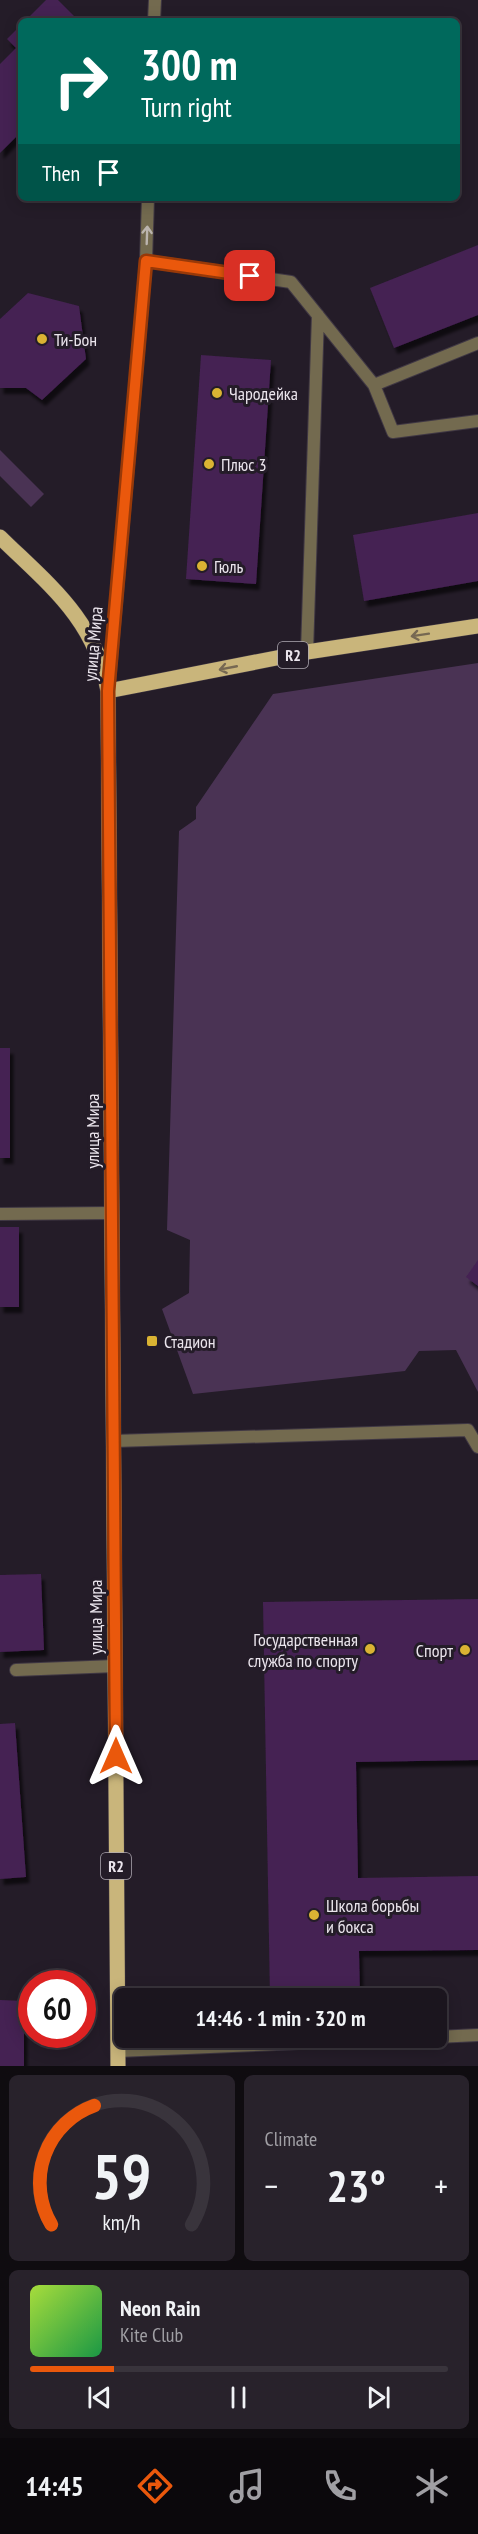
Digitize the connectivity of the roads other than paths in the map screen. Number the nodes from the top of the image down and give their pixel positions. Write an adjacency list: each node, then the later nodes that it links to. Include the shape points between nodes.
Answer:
1 (155, 0): 2 (street)
2 (154, 18)
3 (148, 201): 4 (street, улица Мира, one-way to 3)
4 (146, 261): 5 (street, via 291,282); 12 (street, улица Мира)
5 (318, 315): 7 (street); 11 (street)
6 (478, 343): 7 (street)
7 (374, 385): 8 (street, via 393,432)
8 (478, 421)
9 (0, 537): 12 (main road, R2, via 80,620 99,653)
10 (478, 626): 11 (main road, R2, one-way to 11)
11 (307, 652): 12 (main road, R2, one-way to 12)
12 (108, 691): 13 (main road, улица Мира / R2)
13 (112, 1213): 14 (street); 15 (main road, улица Мира / R2)
14 (0, 1214)
15 (114, 1441): 16 (street, via 468,1430); 17 (main road, улица Мира / R2)
16 (478, 1447)
17 (115, 1666): 18 (street); 22 (main road, улица Мира / R2)
18 (16, 1670)
19 (478, 2035): 20 (street)
20 (447, 2036)
21 (269, 2048): 22 (street)
22 (118, 2058)

